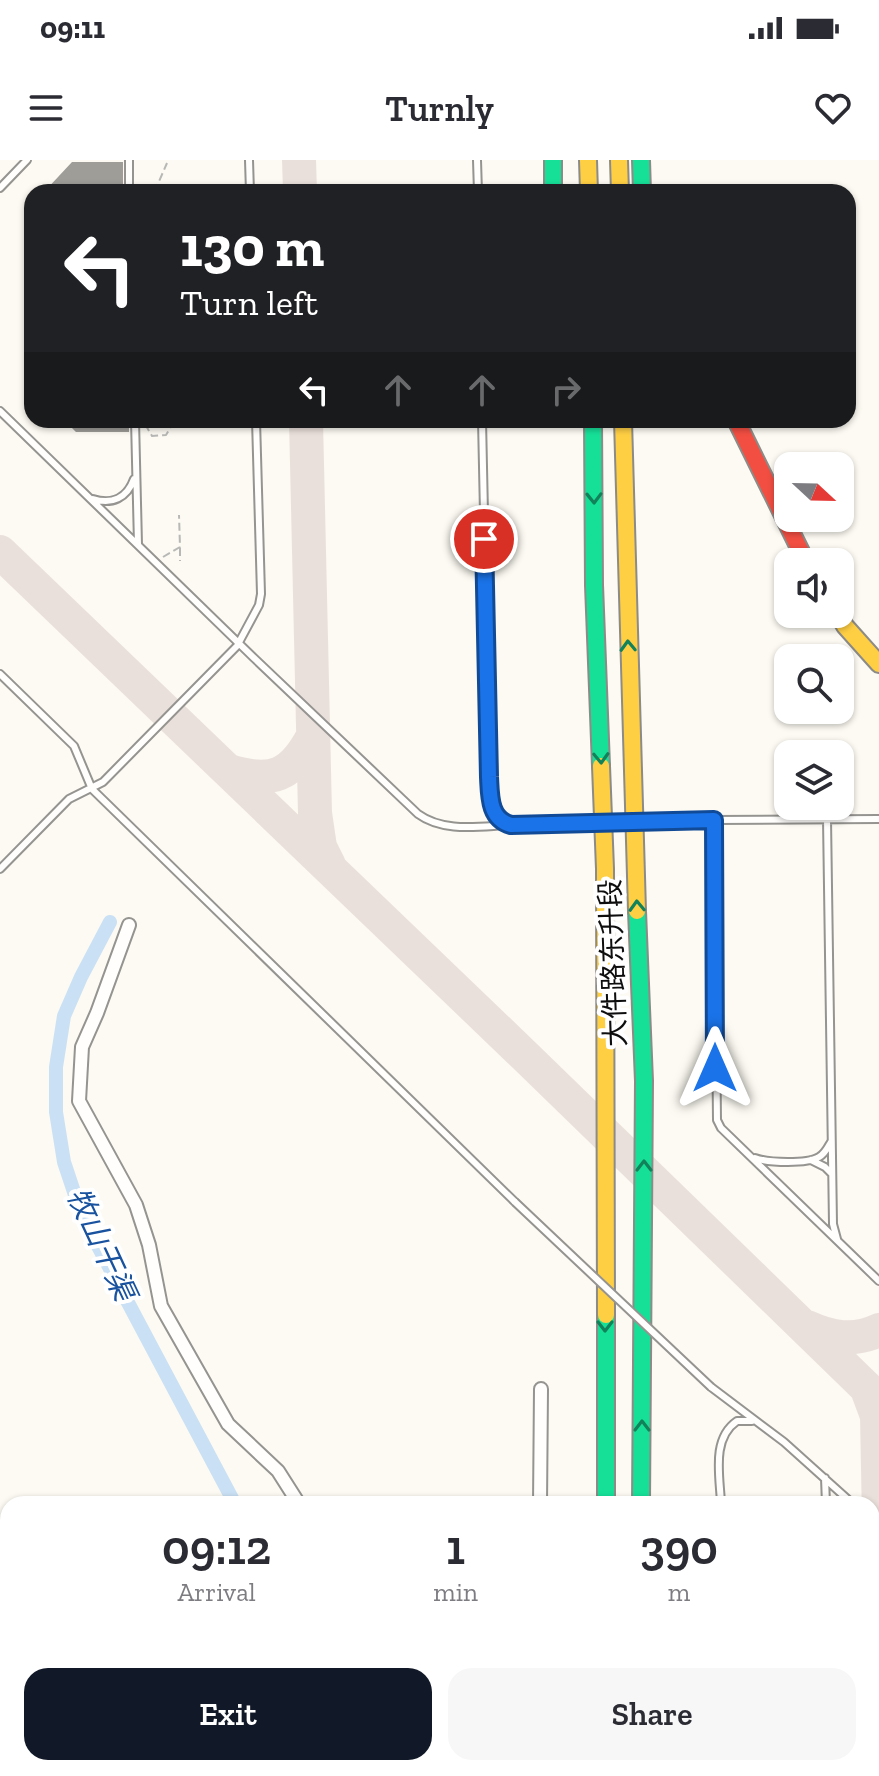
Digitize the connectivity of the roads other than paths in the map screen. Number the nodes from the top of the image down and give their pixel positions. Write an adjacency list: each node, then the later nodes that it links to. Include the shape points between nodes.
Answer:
1 (27, 160): 16 (lane)
2 (129, 160): 9 (lane)
3 (249, 160): 10 (lane)
4 (477, 160): 11 (lane)
5 (553, 160): 12 (main road)
6 (588, 160): 13 (main road)
7 (619, 160): 14 (main road)
8 (641, 160): 15 (main road)
9 (129, 184)
10 (250, 184)
11 (478, 184)
12 (553, 184)
13 (589, 184)
14 (620, 184)
15 (642, 184)
16 (0, 188)
17 (0, 411): 27 (lane)
18 (135, 428): 25 (lane)
19 (256, 428): 31 (lane, via 261,594)
20 (482, 428): 40 (lane, via 489,785 494,813)
21 (593, 428): 54 (main road, 大件路东升段, one-way to 54, via 605,869)
22 (625, 428): 55 (main road, 大件路东升段, one-way to 22, via 644,1081)
23 (732, 428): 26 (main road)
24 (740, 428): 26 (main road)
25 (136, 468): 27 (lane, via 133,483 118,499); 28 (lane)
26 (763, 476): 29 (main road)
27 (89, 498): 28 (lane)
28 (138, 545): 31 (lane)
29 (799, 548)
30 (847, 628): 32 (main road)
31 (239, 643): 34 (lane, via 124,763); 40 (lane, via 427,820 448,826)
32 (879, 664)
33 (0, 674): 34 (lane, via 74,746)
34 (92, 789): 41 (lane, via 69,799); 50 (lane, bridge, via 515,1202 711,1387)
35 (774, 819): 38 (lane)
36 (854, 819): 37 (lane)
37 (879, 819)
38 (710, 820): 40 (lane, bridge); 44 (lane, via 717,1120)
39 (827, 820): 43 (lane)
40 (511, 825)
41 (0, 869)
42 (129, 925): 52 (street, via 82,1047 79,1101 136,1205 161,1306 228,1424 278,1471)
43 (831, 1141): 45 (lane); 46 (lane)
44 (752, 1157): 45 (lane); 47 (lane)
45 (811, 1160): 46 (lane)
46 (832, 1174): 47 (lane, via 833,1224)
47 (841, 1245): 48 (lane)
48 (879, 1281)
49 (541, 1389): 53 (street)
50 (760, 1423): 51 (lane); 56 (lane, via 737,1421 722,1436)
51 (825, 1478): 57 (lane); 58 (lane)
52 (294, 1496)
53 (540, 1496)
54 (606, 1496)
55 (641, 1496)
56 (721, 1496)
57 (826, 1496)
58 (844, 1496)

